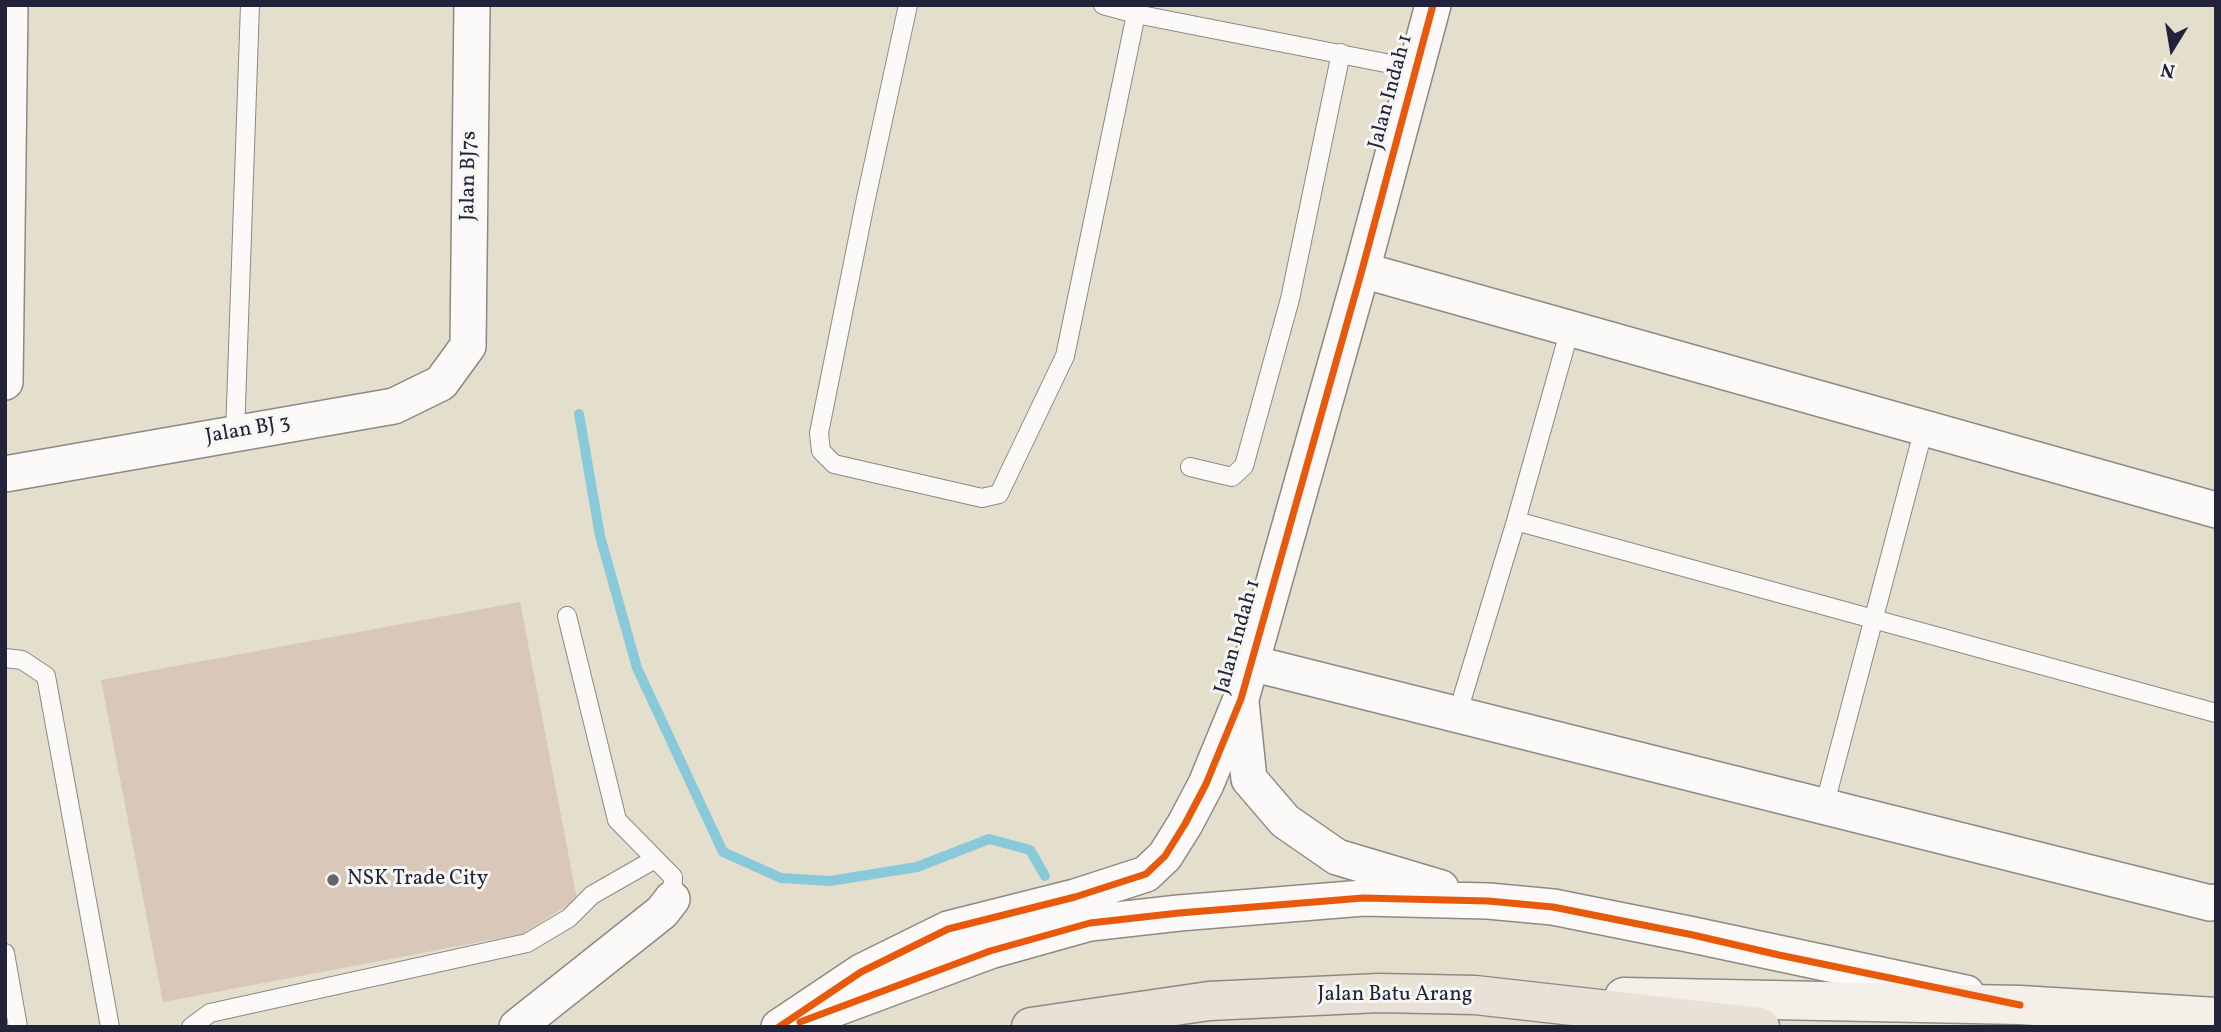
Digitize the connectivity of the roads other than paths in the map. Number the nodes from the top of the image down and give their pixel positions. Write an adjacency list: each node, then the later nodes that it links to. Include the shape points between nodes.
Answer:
1 (10, 5): 13 (street)
2 (250, 5): 15 (lane)
3 (472, 5): 12 (street, Jalan BJ7s)
4 (908, 5): 7 (lane, via 819,433 821,451 834,464 982,498 999,494 1065,356)
5 (1103, 5): 7 (lane)
6 (1433, 5): 9 (street, Jalan Indah 1)
7 (1136, 14): 8 (lane)
8 (1341, 53): 9 (lane); 16 (lane, via 1290,299 1244,466 1232,477)
9 (1416, 69): 10 (street, Jalan Indah 1)
10 (1362, 270): 11 (street); 23 (street, Jalan Indah 1)
11 (1570, 329): 14 (street); 19 (lane)
12 (468, 346): 15 (street, Jalan BJ 3, via 441,383 394,406)
13 (5, 382)
14 (1924, 428): 18 (street); 21 (lane)
15 (235, 434): 17 (street, Jalan BJ 3)
16 (1190, 467)
17 (5, 474)
18 (2216, 510)
19 (1516, 521): 21 (lane); 26 (lane)
20 (567, 616): 28 (lane, via 617,820)
21 (1874, 619): 25 (lane); 27 (lane)
22 (5, 658): 37 (lane, via 22,660 46,676)
23 (1251, 663): 24 (street, Jalan Indah 1); 26 (street)
24 (1241, 699): 30 (street, Jalan Indah 1, via 1249,779 1284,821 1337,858); 40 (street, Jalan Indah 1, via 1185,824 1165,856 1146,874 948,929 861,972)
25 (2216, 713)
26 (1457, 715): 27 (street)
27 (1824, 807): 31 (street)
28 (655, 859): 29 (lane, via 673,877); 38 (lane, via 592,895 569,918 527,943 210,1013)
29 (672, 899): 39 (street, via 662,912)
30 (1488, 901): 34 (street, via 1553,908 1693,935); 41 (street, via 1363,898 1090,923 990,951)
31 (2216, 902)
32 (5, 953): 36 (lane)
33 (1475, 995): 34 (main road); 42 (main road, Jalan Batu Arang, via 1379,993 1209,1000); 43 (main road, Jalan Batu Arang)
34 (2021, 1005): 35 (main road)
35 (2216, 1017)
36 (18, 1027)
37 (110, 1027)
38 (191, 1027)
39 (517, 1027)
40 (779, 1027)
41 (786, 1027)
42 (1031, 1027)
43 (1760, 1027)

